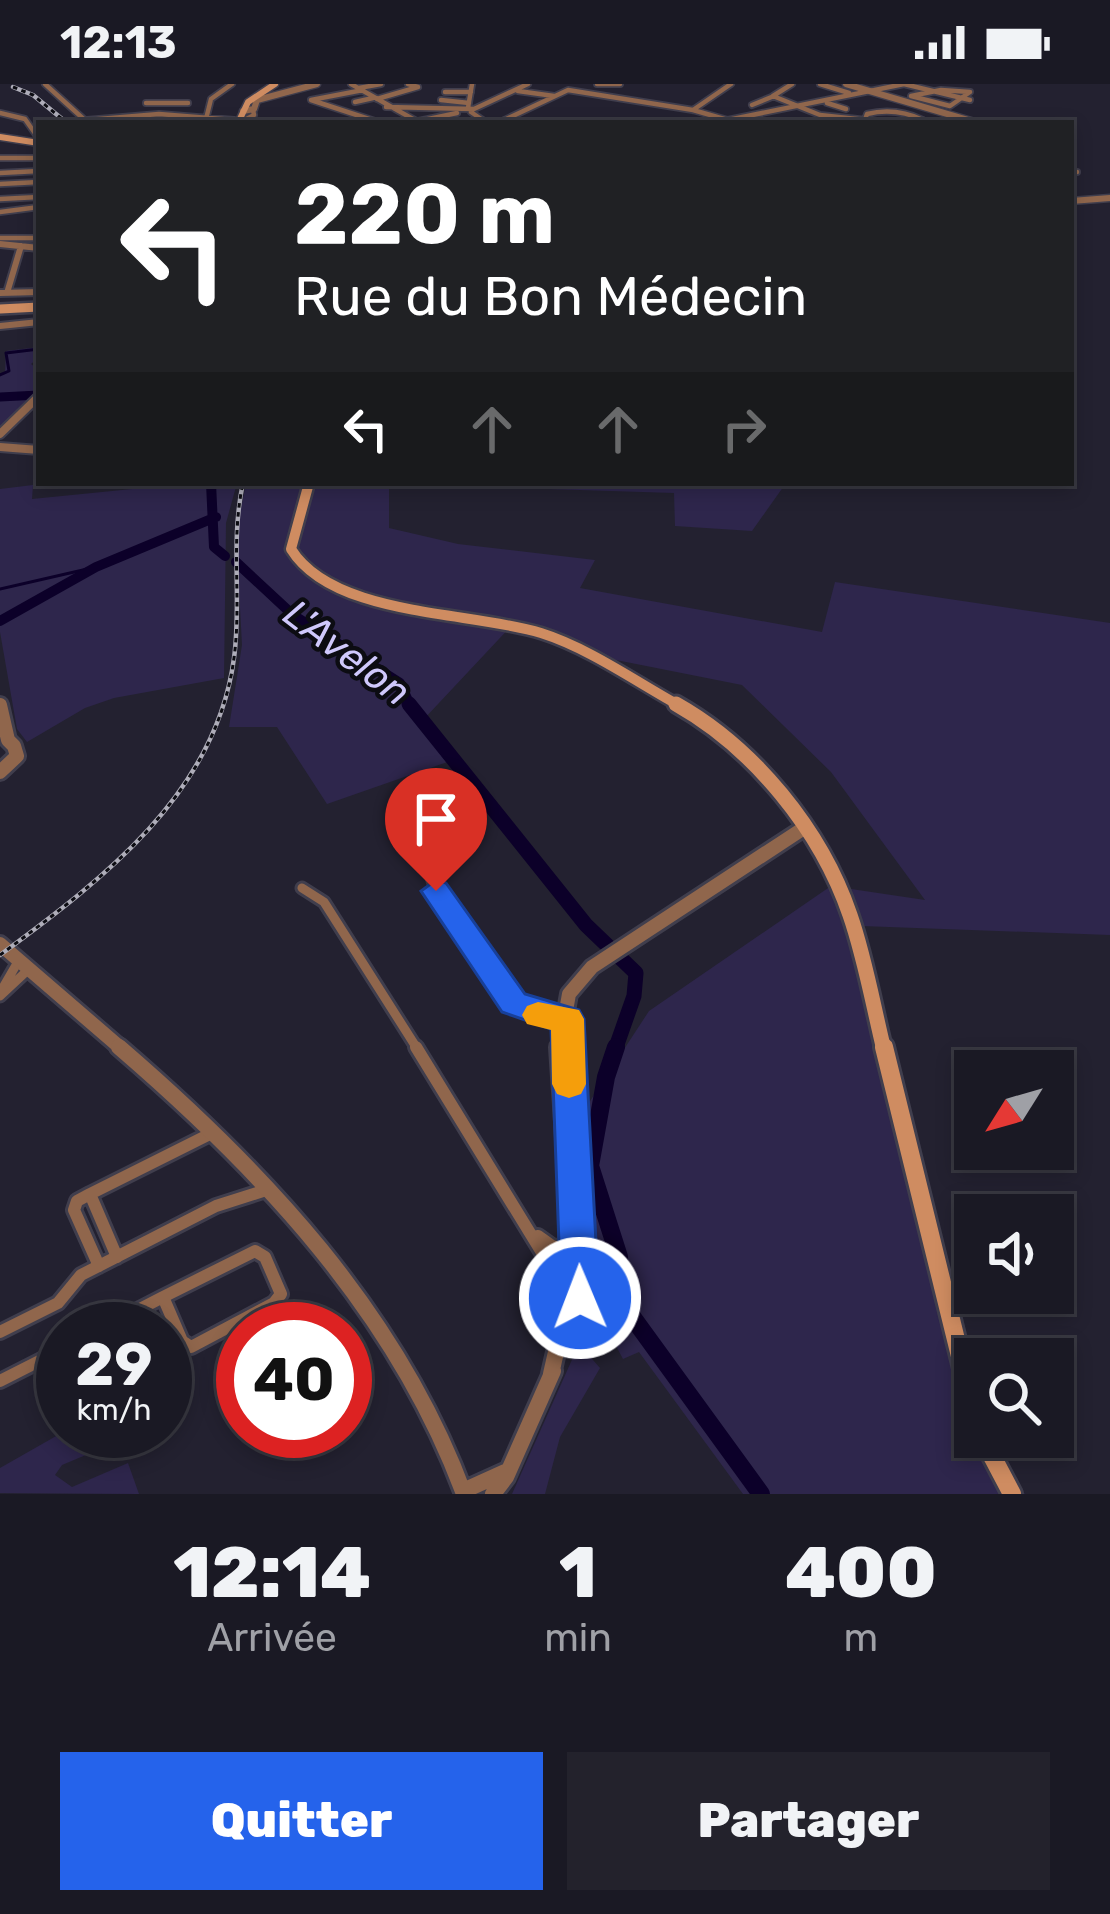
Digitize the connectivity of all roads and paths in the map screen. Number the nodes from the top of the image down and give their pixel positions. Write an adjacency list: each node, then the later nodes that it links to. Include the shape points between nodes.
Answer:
1 (232, 84): 47 (street, via 212,97)
2 (275, 84): 46 (main road, via 250,100)
3 (316, 84): 46 (street, via 264,96)
4 (351, 84): 19 (street)
5 (381, 84): 19 (street)
6 (408, 84): 28 (street, via 418,87)
7 (597, 84): 8 (street)
8 (620, 84)
9 (730, 84): 42 (street)
10 (820, 84): 23 (street)
11 (845, 84): 20 (street)
12 (904, 84): 20 (street); 22 (street)
13 (51, 85): 50 (street)
14 (526, 85): 16 (street)
15 (788, 85): 26 (street)
16 (515, 87): 25 (street); 40 (street)
17 (953, 87): 22 (street); 27 (street, via 970,92)
18 (471, 88): 21 (street); 40 (street)
19 (361, 89): 24 (street); 28 (street)
20 (870, 91): 23 (street); 61 (street)
21 (445, 92)
22 (928, 92): 27 (street); 27 (street, via 911,96 950,106)
23 (854, 94): 31 (street)
24 (329, 95): 36 (street); 36 (street, via 311,100)
25 (554, 96): 42 (street, via 570,90); 56 (street)
26 (774, 96): 37 (street); 38 (street)
27 (961, 98): 30 (street)
28 (374, 99): 32 (street); 39 (street)
29 (441, 100): 40 (street)
30 (970, 100)
31 (822, 101): 38 (street); 41 (street)
32 (355, 102)
33 (146, 103): 34 (street)
34 (168, 103): 35 (street); 43 (street)
35 (188, 103)
36 (327, 104): 52 (street)
37 (752, 105)
38 (796, 106): 44 (street); 58 (street)
39 (386, 107): 40 (street); 53 (street)
40 (470, 109): 54 (street); 55 (street)
41 (846, 109)
42 (693, 110): 48 (street)
43 (161, 115): 47 (street); 51 (street)
44 (750, 115): 48 (street); 49 (street)
45 (2, 116): 63 (street, via 26,119)
46 (241, 118): 47 (street)
47 (206, 119)
48 (729, 119): 57 (street)
49 (765, 119)
50 (86, 120)
51 (98, 120)
52 (372, 120)
53 (411, 120)
54 (423, 120)
55 (483, 120)
56 (504, 120)
57 (725, 120)
58 (850, 120)
59 (865, 120): 60 (street, via 889,110)
60 (922, 120)
61 (968, 120)
62 (0, 136): 64 (main road)
63 (36, 136)
64 (36, 141)
65 (0, 158): 66 (street)
66 (36, 158)
67 (36, 171): 68 (street)
68 (0, 172)
69 (36, 182): 70 (street)
70 (0, 184)
71 (36, 197): 73 (street)
72 (1110, 198): 74 (street)
73 (0, 199)
74 (1074, 201)
75 (36, 207): 76 (street)
76 (0, 212)
77 (36, 238): 78 (street)
78 (0, 241): 79 (street)
79 (21, 246): 80 (street); 82 (street)
80 (36, 248)
81 (36, 292): 82 (street)
82 (3, 293)
83 (36, 308): 84 (main road)
84 (0, 309)
85 (36, 322): 86 (street)
86 (0, 326)
87 (36, 399): 88 (street)
88 (2, 434)
89 (36, 446): 90 (street)
90 (0, 449)
91 (310, 486): 96 (main road, via 291,553 296,563 388,605 562,642 719,731)
92 (0, 708): 93 (street); 94 (street)
93 (0, 727)
94 (7, 746): 95 (street, via 19,752)
95 (4, 766)
96 (804, 828): 102 (street, via 608,957); 115 (main road, via 832,868 852,919)
97 (424, 849): 102 (street, via 438,898 506,995 524,1010)
98 (302, 888): 106 (street, via 323,902)
99 (0, 944): 100 (street)
100 (24, 964): 101 (street); 103 (street)
101 (0, 994)
102 (563, 1019): 108 (street)
103 (215, 1132): 104 (street); 105 (street)
104 (271, 1188): 109 (street, via 216,1206); 121 (street, via 406,1365)
105 (90, 1194): 109 (street); 110 (street, via 74,1208)
106 (527, 1222): 107 (street); 108 (street)
107 (546, 1255): 108 (street); 113 (street)
108 (574, 1255): 113 (street); 117 (street, via 578,1312)
109 (117, 1257): 110 (street)
110 (99, 1266): 114 (street, via 58,1303)
111 (163, 1297): 111 (street, via 191,1347 274,1303 281,1291 255,1251); 112 (street)
112 (153, 1302)
113 (567, 1312): 117 (street)
114 (0, 1332)
115 (955, 1338)
116 (36, 1362): 118 (street)
117 (551, 1374): 120 (street)
118 (0, 1381)
119 (993, 1458): 123 (main road)
120 (510, 1464): 121 (street, via 496,1480); 122 (street)
121 (464, 1492)
122 (493, 1494)
123 (1012, 1494)

